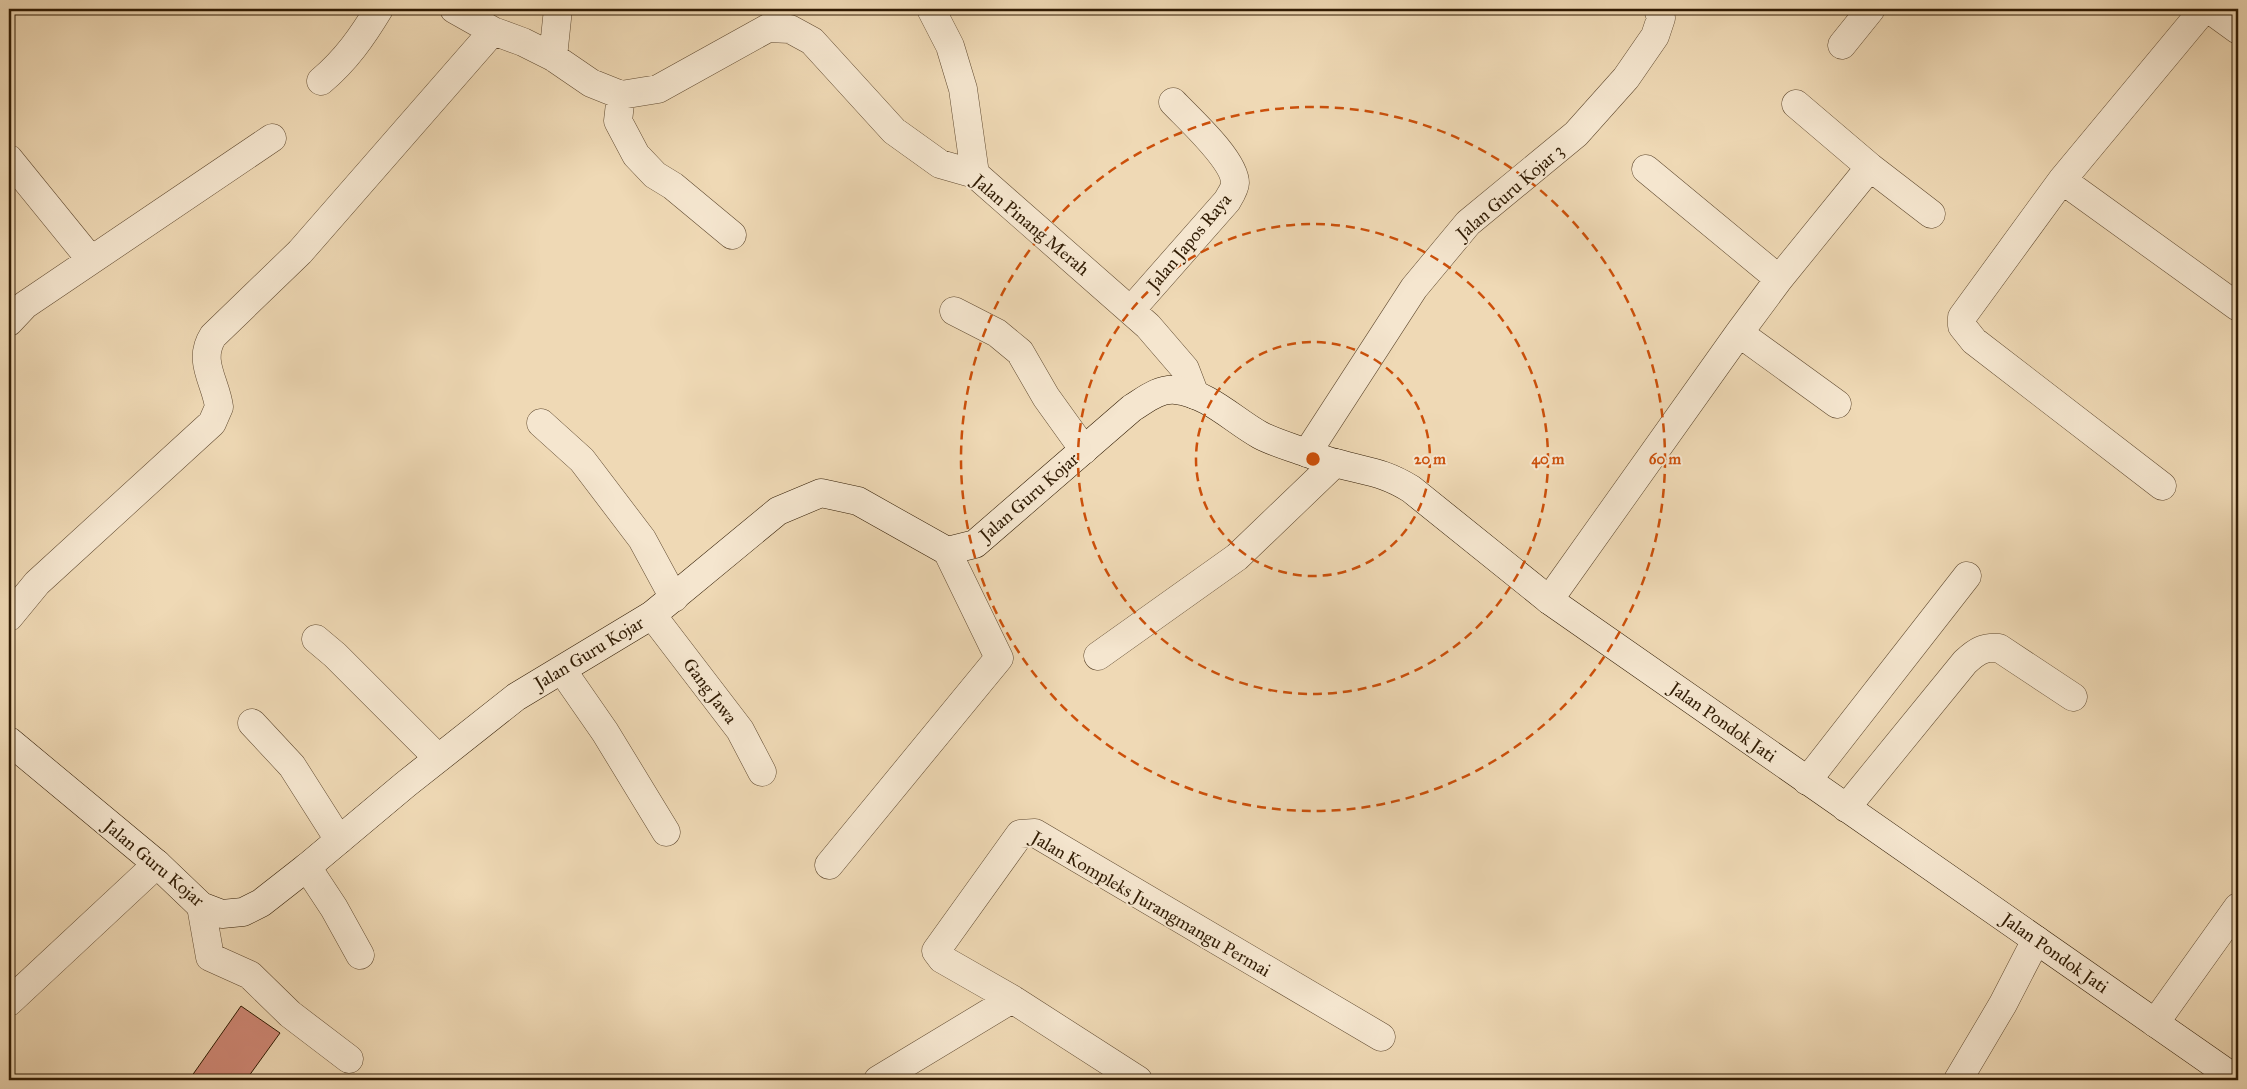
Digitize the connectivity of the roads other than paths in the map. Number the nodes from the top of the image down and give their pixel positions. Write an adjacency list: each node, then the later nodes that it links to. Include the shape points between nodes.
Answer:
1 (378, 9): 13 (street, via 360,41)
2 (454, 9): 10 (street)
3 (558, 9): 12 (street)
4 (931, 9): 21 (street, via 950,46 963,89)
5 (1658, 9): 36 (street, Jalan Guru Kojar 3, via 1661,18 1654,36 1626,78 1576,134 1468,223 1414,288)
6 (1871, 9): 11 (street)
7 (2204, 9): 22 (street)
8 (2209, 9): 9 (street)
9 (2238, 30)
10 (493, 31): 12 (street); 44 (street, via 300,252 213,336 205,354 219,407 212,423 37,583)
11 (1842, 45)
12 (553, 57): 14 (street, via 591,82)
13 (321, 81)
14 (621, 95): 21 (street, Jalan Pinang Merah, via 658,89 768,28 790,29 812,41 894,131 940,164); 24 (street, via 618,121 636,155 655,175)
15 (1173, 102): 28 (street, Jalan Japos Raya, via 1212,142 1232,171 1235,184 1227,201)
16 (1796, 104): 19 (street)
17 (272, 138): 25 (street)
18 (9, 159): 25 (street)
19 (1870, 167): 23 (street); 26 (street)
20 (1646, 169): 26 (street)
21 (974, 174): 28 (street, Jalan Pinang Merah)
22 (2062, 180): 27 (street); 38 (street, via 1962,317 1962,326 1974,340)
23 (1931, 214)
24 (732, 235)
25 (91, 260): 30 (street, via 25,305)
26 (1779, 279): 31 (street)
27 (2238, 307)
28 (1131, 310): 32 (street, Jalan Pinang Merah, via 1161,339 1185,369)
29 (954, 311): 35 (street, via 997,333 1020,352 1046,397)
30 (9, 322)
31 (1739, 333): 33 (street); 42 (street)
32 (1195, 394): 35 (street, Jalan Guru Kojar, via 1159,391 1132,408); 36 (street, Jalan Pondok Jati, via 1260,435 1288,448)
33 (1837, 404)
34 (541, 423): 41 (street, via 582,460 642,539)
35 (1084, 450): 39 (street, Jalan Guru Kojar, via 975,544)
36 (1307, 452): 37 (street, Jalan Pondok Jati)
37 (1335, 463): 42 (street, Jalan Pondok Jati, via 1378,472 1405,485); 46 (street, via 1237,557)
38 (2162, 486)
39 (947, 552): 41 (street, Jalan Guru Kojar, via 858,500 821,493 778,511); 58 (street, via 999,658)
40 (1967, 576): 53 (street)
41 (674, 598): 43 (street, Jalan Guru Kojar)
42 (1549, 600): 53 (street, Jalan Pondok Jati)
43 (652, 615): 47 (street, Jalan Guru Kojar); 52 (street, Gang Jawa, via 740,730)
44 (9, 617)
45 (316, 640): 51 (street, via 335,654)
46 (1098, 656)
47 (562, 670): 51 (street, Jalan Guru Kojar, via 516,697); 55 (street, via 606,732)
48 (2073, 697): 54 (street, via 2000,648 1978,650)
49 (252, 723): 56 (street, via 292,766)
50 (9, 741): 57 (street, Jalan Guru Kojar)
51 (438, 758): 56 (street, Jalan Guru Kojar)
52 (762, 772)
53 (1807, 780): 54 (street, Jalan Pondok Jati)
54 (1846, 808): 62 (street, Jalan Pondok Jati)
55 (666, 832)
56 (339, 840): 59 (street, Jalan Guru Kojar)
57 (157, 864): 60 (street, Jalan Guru Kojar); 65 (street)
58 (829, 865)
59 (307, 868): 60 (street, Jalan Guru Kojar, via 244,912 222,914); 63 (street)
60 (201, 906): 68 (street, via 210,957 250,975 290,1014)
61 (2238, 906): 66 (street)
62 (2036, 940): 66 (street, Jalan Pondok Jati); 71 (street)
63 (360, 955)
64 (1012, 998): 67 (street, Jalan Kompleks Jurangmangu Permai, via 942,958 936,951 1020,834 1030,832); 69 (street); 70 (street, Jalan Kompleks Jurangmangu Permai)
65 (9, 1002)
66 (2155, 1023): 72 (street, Jalan Pondok Jati)
67 (1381, 1037)
68 (349, 1059)
69 (878, 1080)
70 (1138, 1080)
71 (1958, 1080)
72 (2238, 1080)

